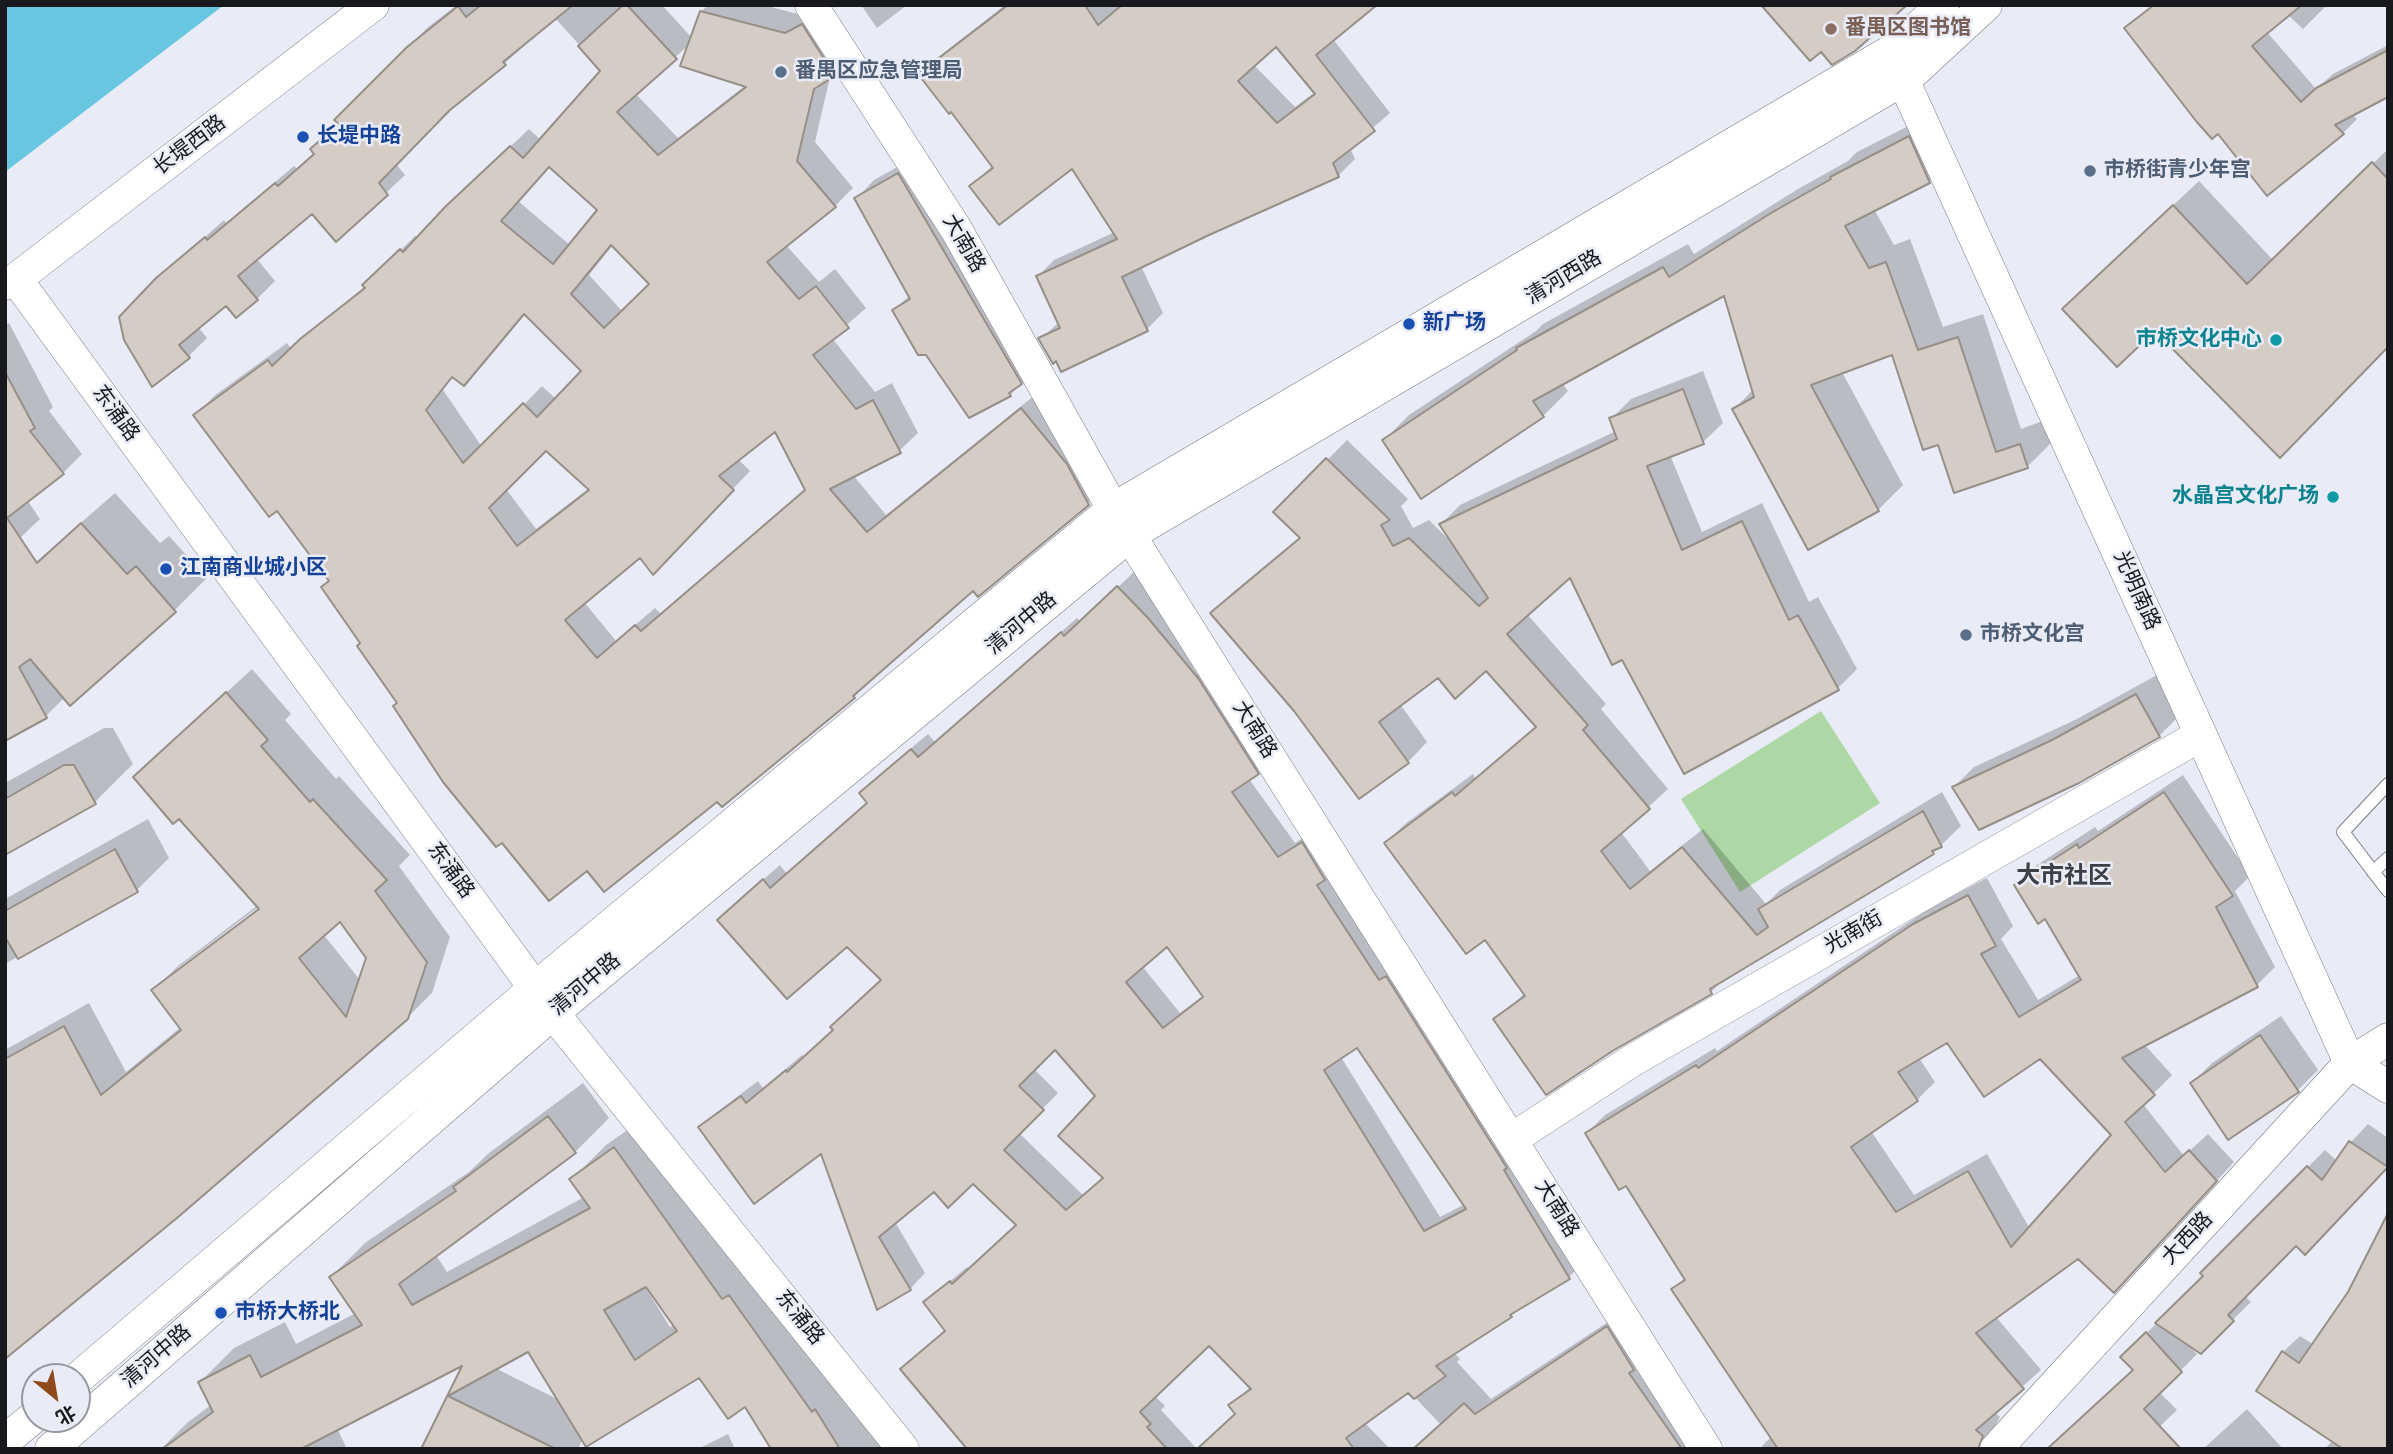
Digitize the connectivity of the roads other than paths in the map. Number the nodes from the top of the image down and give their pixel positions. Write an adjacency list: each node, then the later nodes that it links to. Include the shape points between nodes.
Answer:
1 (373, 5): 6 (street, 长堤西路)
2 (811, 5): 7 (street, 大南路, via 956,229)
3 (1943, 5): 5 (street, 清河西路)
4 (1986, 5): 5 (street, 清河西路)
5 (1897, 65): 7 (street, 清河西路); 8 (street, 光明南路)
6 (11, 281): 13 (street, 东涌路)
7 (1122, 522): 13 (street, 清河中路); 17 (street, 大南路)
8 (2201, 734): 15 (street, 光明南路); 17 (street, 光南街, via 1633,1060)
9 (2388, 784): 11 (lane, via 2343,832)
10 (2388, 858): 11 (lane)
11 (2373, 872): 12 (lane)
12 (2388, 891)
13 (544, 1000): 18 (street, 清河中路); 21 (street, 清河中路); 22 (street, 东涌路)
14 (2388, 1039): 15 (street, 大西路)
15 (2350, 1063): 16 (street); 24 (street, 大西路)
16 (2388, 1087)
17 (1512, 1139): 23 (street, 大南路)
18 (91, 1368)
19 (21, 1428): 20 (street)
20 (5, 1441)
21 (51, 1449)
22 (903, 1449)
23 (1706, 1449)
24 (1996, 1449)

